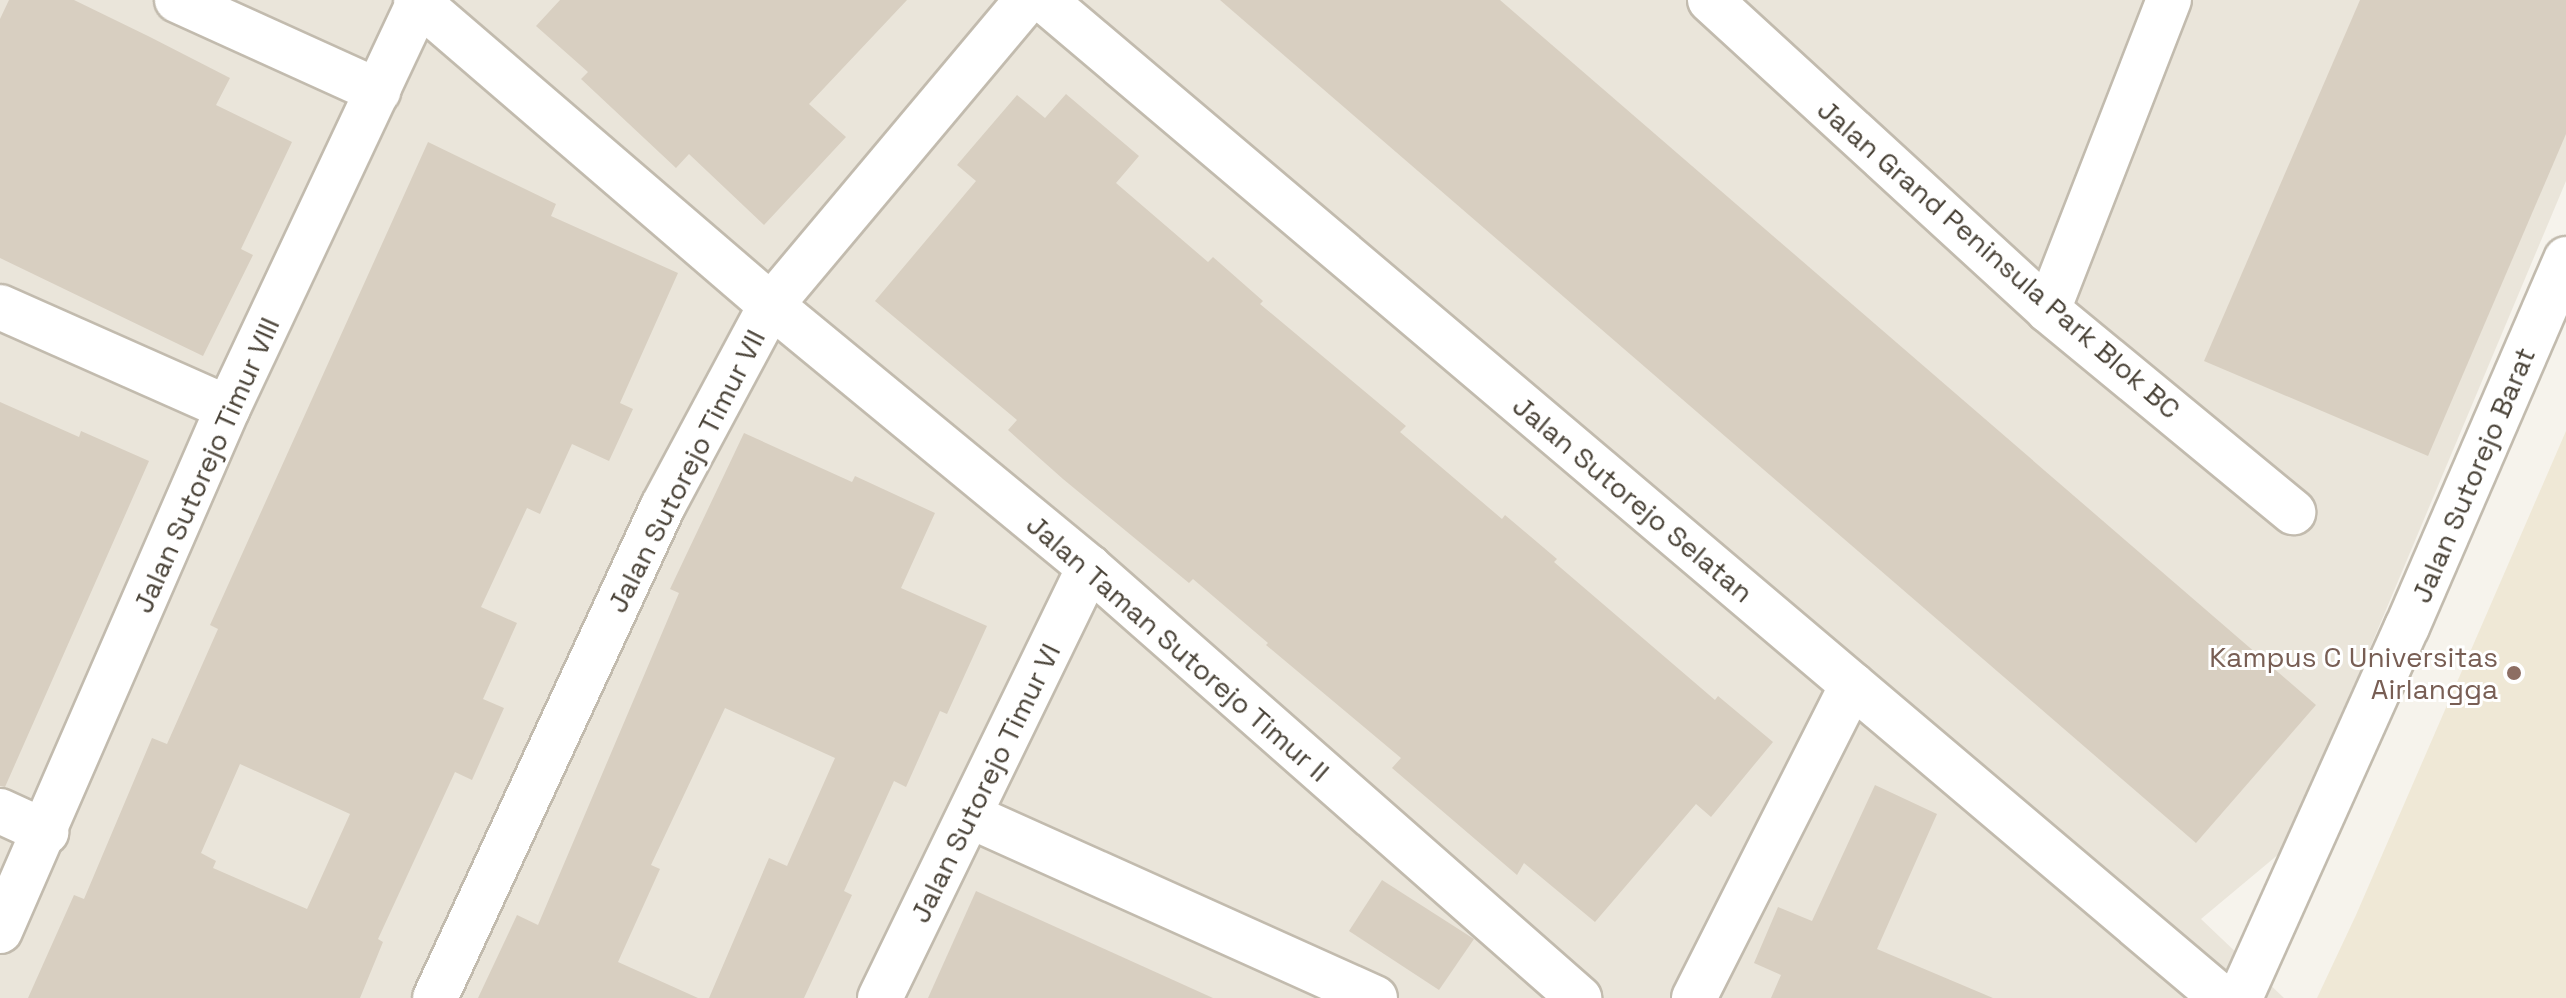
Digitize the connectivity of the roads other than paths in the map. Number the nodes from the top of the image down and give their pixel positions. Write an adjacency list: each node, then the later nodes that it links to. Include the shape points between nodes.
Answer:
1 (177, 0): 7 (street)
2 (1027, 0): 9 (street, Jalan Sutorejo Timur VII)
3 (1044, 0): 15 (street, Jalan Sutorejo Selatan)
4 (1710, 0): 11 (street, Jalan Grand Peninsula Park Blok BC)
5 (2169, 0): 11 (street)
6 (418, 1): 7 (street, Jalan Sutorejo Timur VIII); 9 (street, Jalan Taman Sutorejo Timur II)
7 (378, 91): 12 (street, Jalan Sutorejo Timur VIII)
8 (2566, 259): 26 (street, Jalan Sutorejo Barat)
9 (771, 305): 14 (street, Jalan Taman Sutorejo Timur II); 20 (street, Jalan Sutorejo Timur VII, via 663,506)
10 (0, 307): 12 (street)
11 (2048, 310): 13 (street, Jalan Grand Peninsula Park Blok BC)
12 (228, 408): 18 (street, Jalan Sutorejo Timur VIII)
13 (2293, 512)
14 (1089, 567): 17 (street, Jalan Sutorejo Timur VI); 23 (street, Jalan Taman Sutorejo Timur II)
15 (1852, 685): 24 (street); 25 (street, Jalan Sutorejo Selatan)
16 (0, 811): 18 (street)
17 (970, 816): 21 (street, Jalan Sutorejo Timur VI); 22 (street)
18 (46, 832): 19 (street, Jalan Sutorejo Timur VIII)
19 (0, 931)
20 (435, 998)
21 (880, 998)
22 (1375, 998)
23 (1579, 998)
24 (1694, 998)
25 (2222, 998)
26 (2240, 998)

